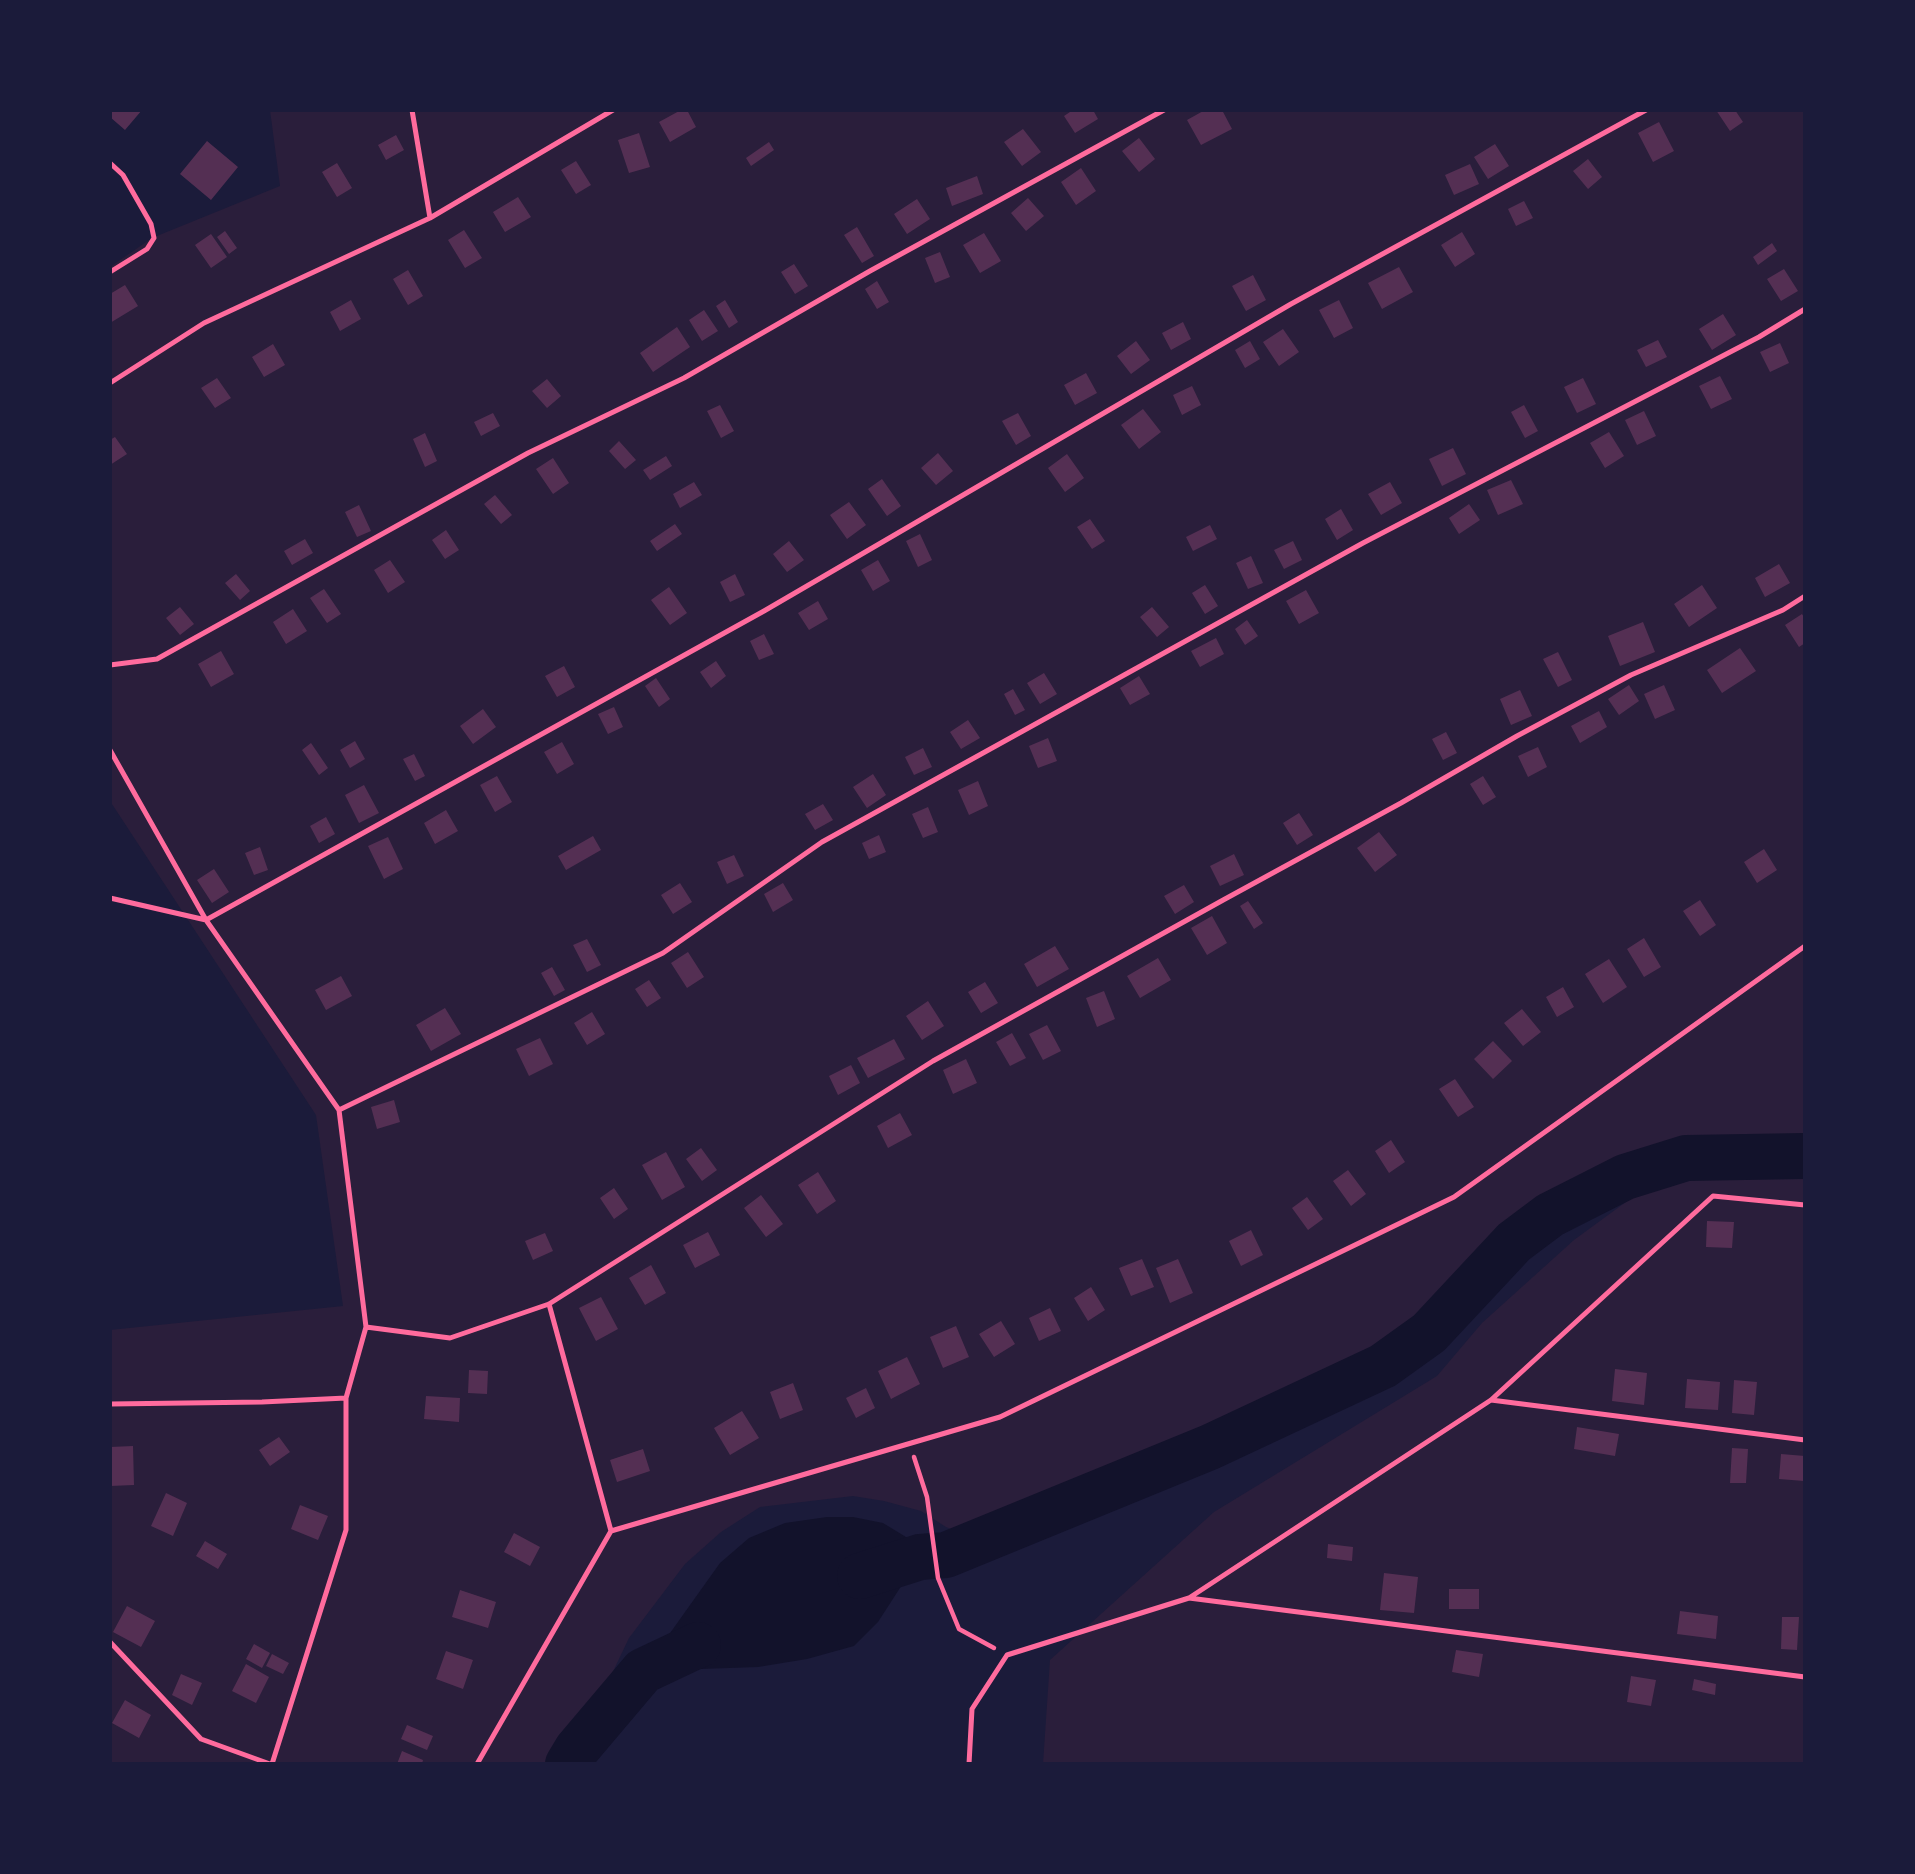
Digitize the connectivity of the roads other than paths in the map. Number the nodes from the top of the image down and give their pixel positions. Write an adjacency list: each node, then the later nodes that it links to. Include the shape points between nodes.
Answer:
1 (412, 110): 6 (lane)
2 (613, 110): 6 (lane)
3 (1164, 110): 11 (lane, via 684,378 528,453 157,659)
4 (1646, 110): 14 (lane, via 1291,304 776,604)
5 (110, 163): 7 (lane, via 123,175 154,238 147,249)
6 (430, 218): 9 (lane, via 204,323)
7 (110, 272)
8 (1805, 309): 16 (lane, via 1363,543 822,842 663,953)
9 (110, 383)
10 (1805, 596): 18 (lane, via 1783,610 1631,675 933,1061)
11 (110, 665)
12 (110, 750): 14 (lane)
13 (110, 898): 14 (lane)
14 (206, 920): 16 (lane)
15 (1805, 946): 24 (lane, via 1454,1197 1000,1417)
16 (339, 1110): 19 (lane)
17 (1805, 1206): 21 (lane, via 1713,1196)
18 (549, 1304): 19 (lane, via 450,1338); 24 (lane)
19 (366, 1327): 20 (lane)
20 (346, 1398): 22 (lane); 28 (lane, via 346,1530)
21 (1491, 1400): 23 (lane); 25 (lane)
22 (110, 1404)
23 (1805, 1440)
24 (611, 1531): 29 (lane)
25 (1189, 1598): 27 (lane); 30 (lane, via 1007,1655 972,1709)
26 (110, 1642): 28 (lane, via 201,1738)
27 (1805, 1676)
28 (271, 1764)
29 (478, 1764)
30 (969, 1764)

